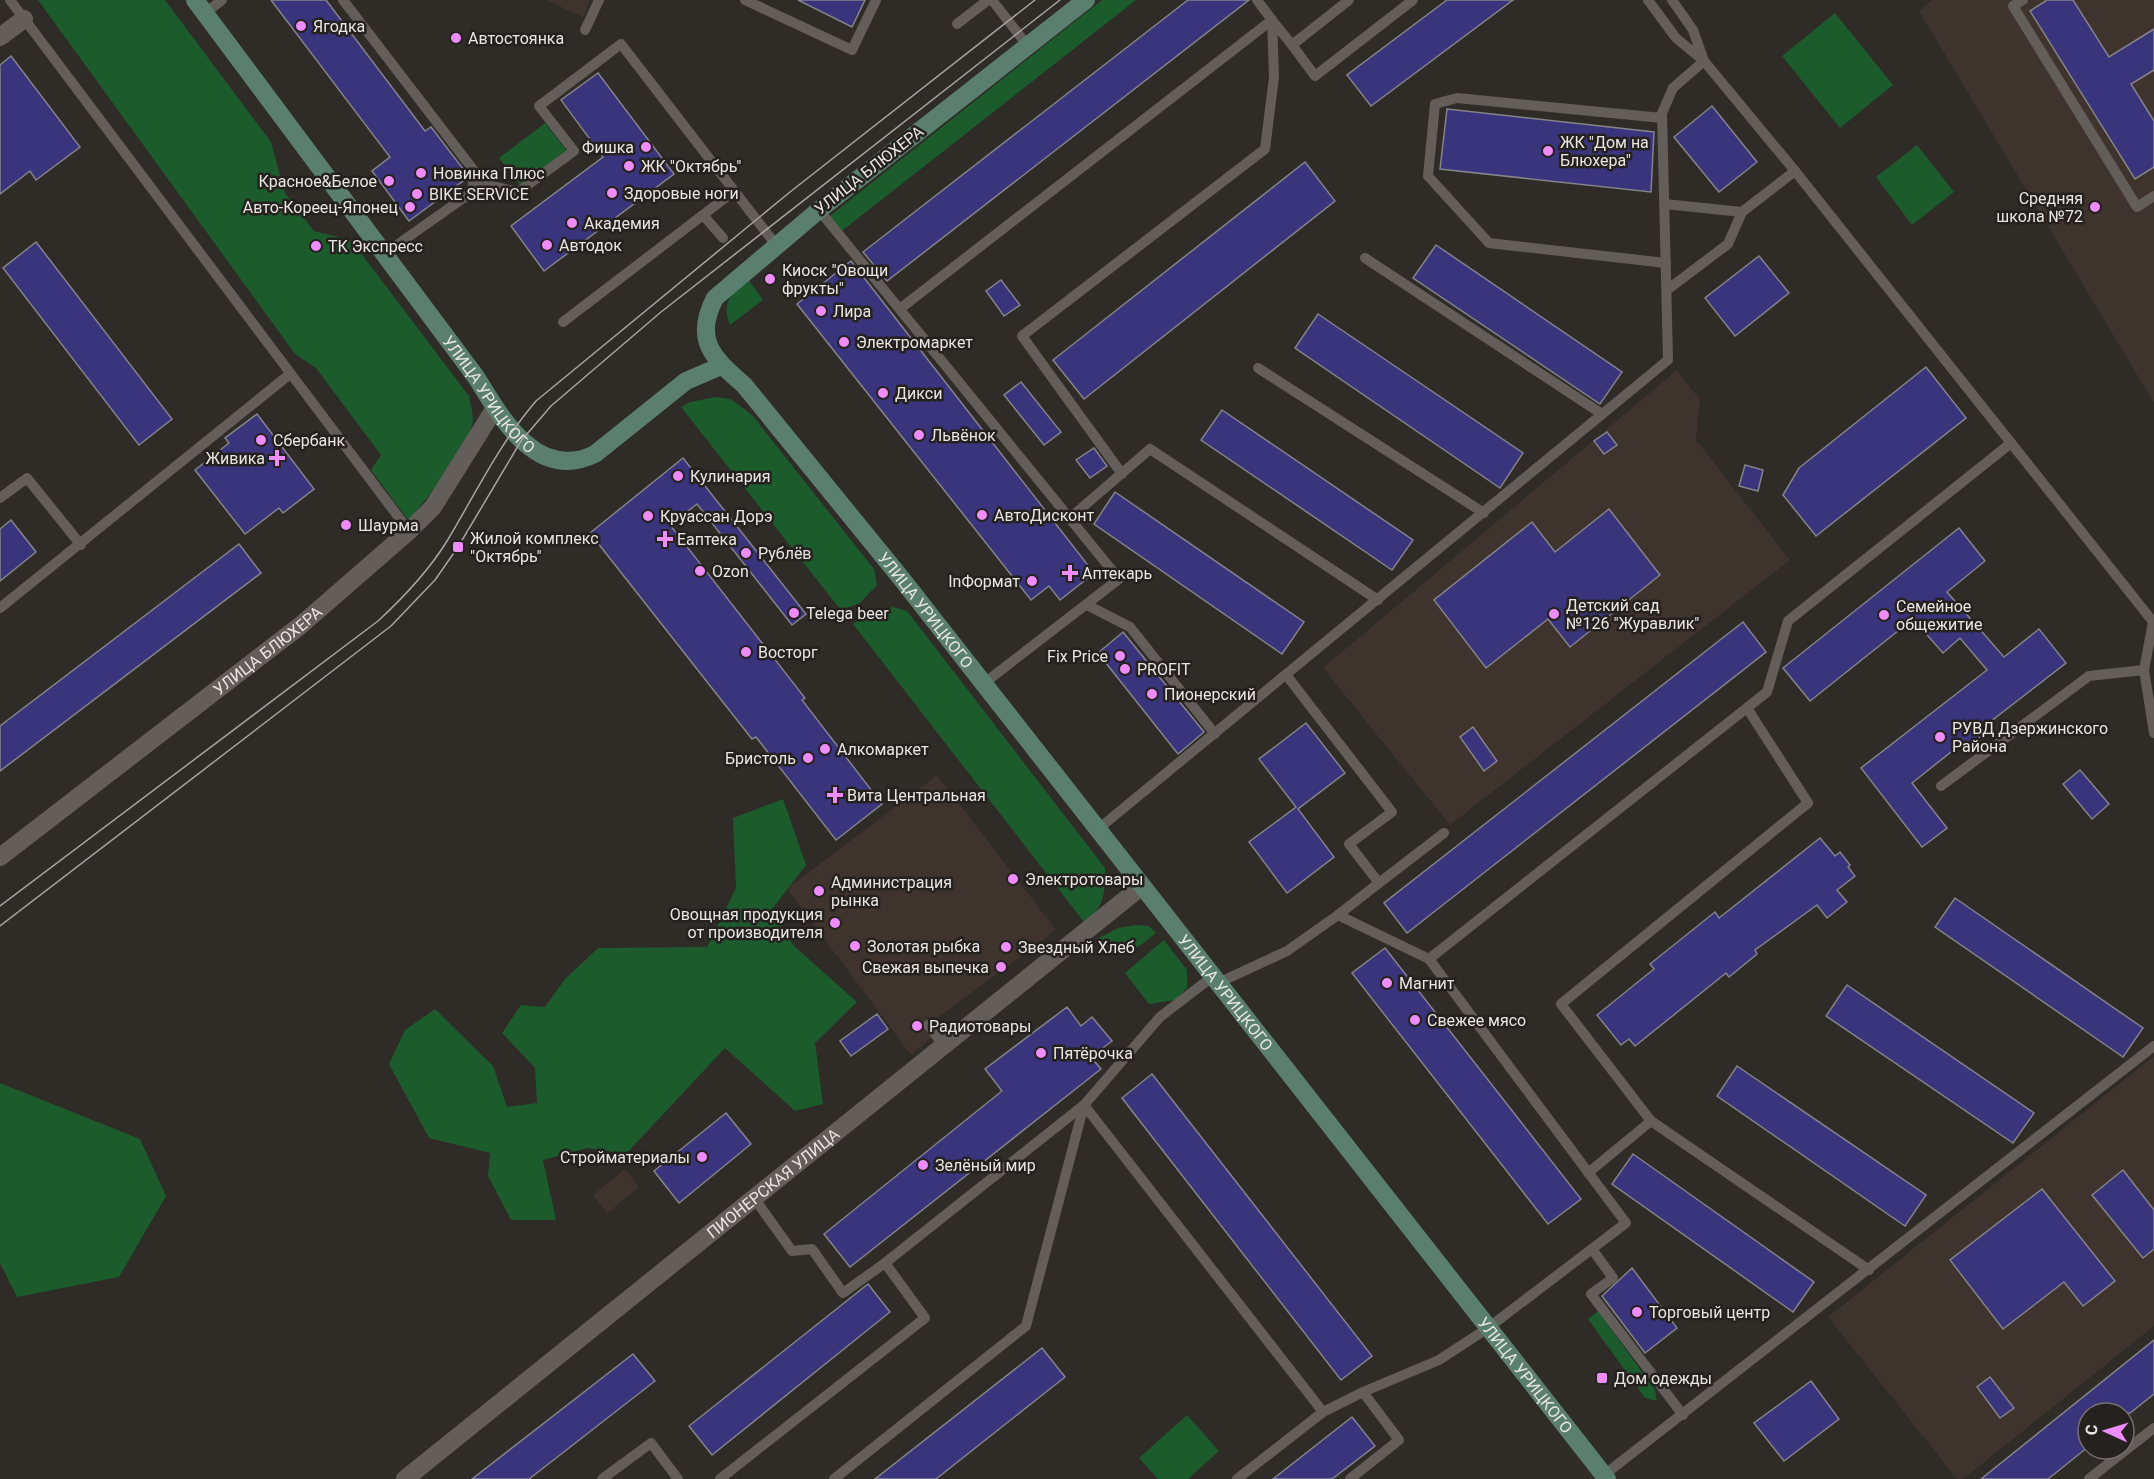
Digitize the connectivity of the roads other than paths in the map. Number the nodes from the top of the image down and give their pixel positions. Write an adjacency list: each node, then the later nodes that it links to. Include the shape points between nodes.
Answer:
1 (10, 0): 16 (lane)
2 (222, 0): 15 (lane)
3 (343, 0): 26 (lane, via 475,172)
4 (599, 0): 19 (lane)
5 (745, 0): 6 (lane, via 852,50)
6 (876, 0)
7 (990, 0): 18 (lane); 21 (lane)
8 (1086, 0): 21 (street, УЛИЦА БЛЮХЕРА)
9 (1257, 0): 17 (lane)
10 (1349, 0): 22 (lane)
11 (1413, 0): 22 (lane, via 1315,76)
12 (1648, 0): 23 (lane, via 1676,38)
13 (1672, 0): 23 (lane, via 1694,30)
14 (2023, 0): 28 (lane, via 2013,6 2137,207)
15 (200, 7): 35 (street, УЛИЦА УРИЦКОГО)
16 (24, 19): 20 (street); 43 (lane)
17 (1272, 20): 22 (lane); 39 (lane); 47 (lane, via 1274,76 1265,149 1022,336)
18 (957, 24)
19 (585, 30)
20 (0, 37)
21 (1027, 45): 30 (street, УЛИЦА БЛЮХЕРА)
22 (1292, 45)
23 (1704, 61): 24 (lane, via 1673,88); 25 (lane)
24 (1662, 118): 29 (lane); 37 (lane, via 1457,98 1435,104 1428,176 1489,243)
25 (1795, 171): 31 (lane); 46 (lane)
26 (473, 182): 27 (lane, via 518,192 574,151 539,106 621,44); 35 (lane, via 472,192)
27 (734, 191): 32 (lane); 34 (lane)
28 (2154, 196)
29 (1665, 204): 31 (lane); 37 (lane)
30 (819, 210): 34 (street, УЛИЦА БЛЮХЕРА); 39 (lane)
31 (1742, 212): 38 (lane, via 1728,244)
32 (703, 215): 33 (lane); 40 (lane)
33 (723, 238)
34 (776, 245): 41 (street, УЛИЦА БЛЮХЕРА, via 715,298 705,316 710,352)
35 (384, 254): 44 (street, УЛИЦА УРИЦКОГО)
36 (1365, 258): 45 (lane)
37 (1666, 263): 38 (lane)
38 (1667, 290): 45 (lane, via 1668,360)
39 (901, 308): 50 (lane)
40 (563, 322)
41 (721, 366): 44 (street, УЛИЦА УРИЦКОГО, via 686,381 583,460 549,459 535,452); 59 (street, УЛИЦА УРИЦКОГО, via 744,385)
42 (1258, 368): 49 (lane)
43 (290, 374): 51 (lane); 52 (lane)
44 (495, 408): 51 (street, УЛИЦА БЛЮХЕРА, via 433,507)
45 (1602, 414): 49 (lane)
46 (2011, 443): 56 (lane); 60 (lane, via 1788,621 1767,692)
47 (1122, 474): 50 (lane); 53 (lane, via 1150,449)
48 (0, 498): 52 (lane, via 27,478)
49 (1484, 513): 53 (lane)
50 (1070, 518): 54 (lane, via 1119,579)
51 (410, 531): 66 (street, УЛИЦА БЛЮХЕРА, via 301,625)
52 (81, 544): 55 (lane)
53 (1378, 600): 58 (lane)
54 (1087, 605): 59 (lane); 62 (lane, via 1130,627)
55 (0, 608)
56 (2153, 623): 57 (lane)
57 (2144, 670): 61 (lane); 63 (lane, via 2089,676)
58 (1287, 676): 62 (lane); 67 (lane, via 1392,812 1349,844)
59 (983, 684): 64 (street, УЛИЦА УРИЦКОГО)
60 (1747, 708): 70 (lane); 76 (lane, via 1808,803 1561,1004)
61 (2154, 733)
62 (1215, 734): 64 (lane)
63 (1941, 786)
64 (1097, 831): 68 (street, УЛИЦА УРИЦКОГО)
65 (1444, 833): 67 (lane)
66 (0, 857)
67 (1379, 884): 69 (lane)
68 (1142, 886): 71 (street, УЛИЦА УРИЦКОГО); 73 (street, ПИОНЕРСКАЯ УЛИЦА)
69 (1338, 915): 70 (lane); 71 (lane, via 1287,951)
70 (1429, 959): 77 (lane)
71 (1215, 980): 75 (lane, via 1160,1017); 82 (street, УЛИЦА УРИЦКОГО)
72 (928, 1025): 73 (lane)
73 (943, 1046): 78 (street, ПИОНЕРСКАЯ УЛИЦА)
74 (2154, 1046): 81 (lane)
75 (1084, 1105): 80 (lane); 84 (lane); 92 (lane, via 1026,1326)
76 (1651, 1122): 77 (lane); 81 (lane)
77 (1588, 1173): 79 (lane, via 1626,1223)
78 (754, 1198): 80 (lane, via 792,1251 812,1249 843,1293); 88 (street, ПИОНЕРСКАЯ УЛИЦА)
79 (1592, 1249): 82 (lane); 85 (lane, via 1613,1278 1591,1294)
80 (885, 1263): 91 (lane, via 925,1318)
81 (1869, 1270): 85 (lane)
82 (1488, 1328): 83 (lane, via 1439,1360); 87 (street, УЛИЦА УРИЦКОГО)
83 (1363, 1392): 84 (lane); 94 (lane, via 1399,1440)
84 (1323, 1412): 93 (lane)
85 (1683, 1415): 87 (lane)
86 (2154, 1428): 95 (lane)
87 (1605, 1477)
88 (405, 1479)
89 (602, 1479): 90 (lane, via 651,1443)
90 (678, 1479)
91 (720, 1479)
92 (834, 1479)
93 (1237, 1479)
94 (1350, 1479)
95 (2089, 1479)

